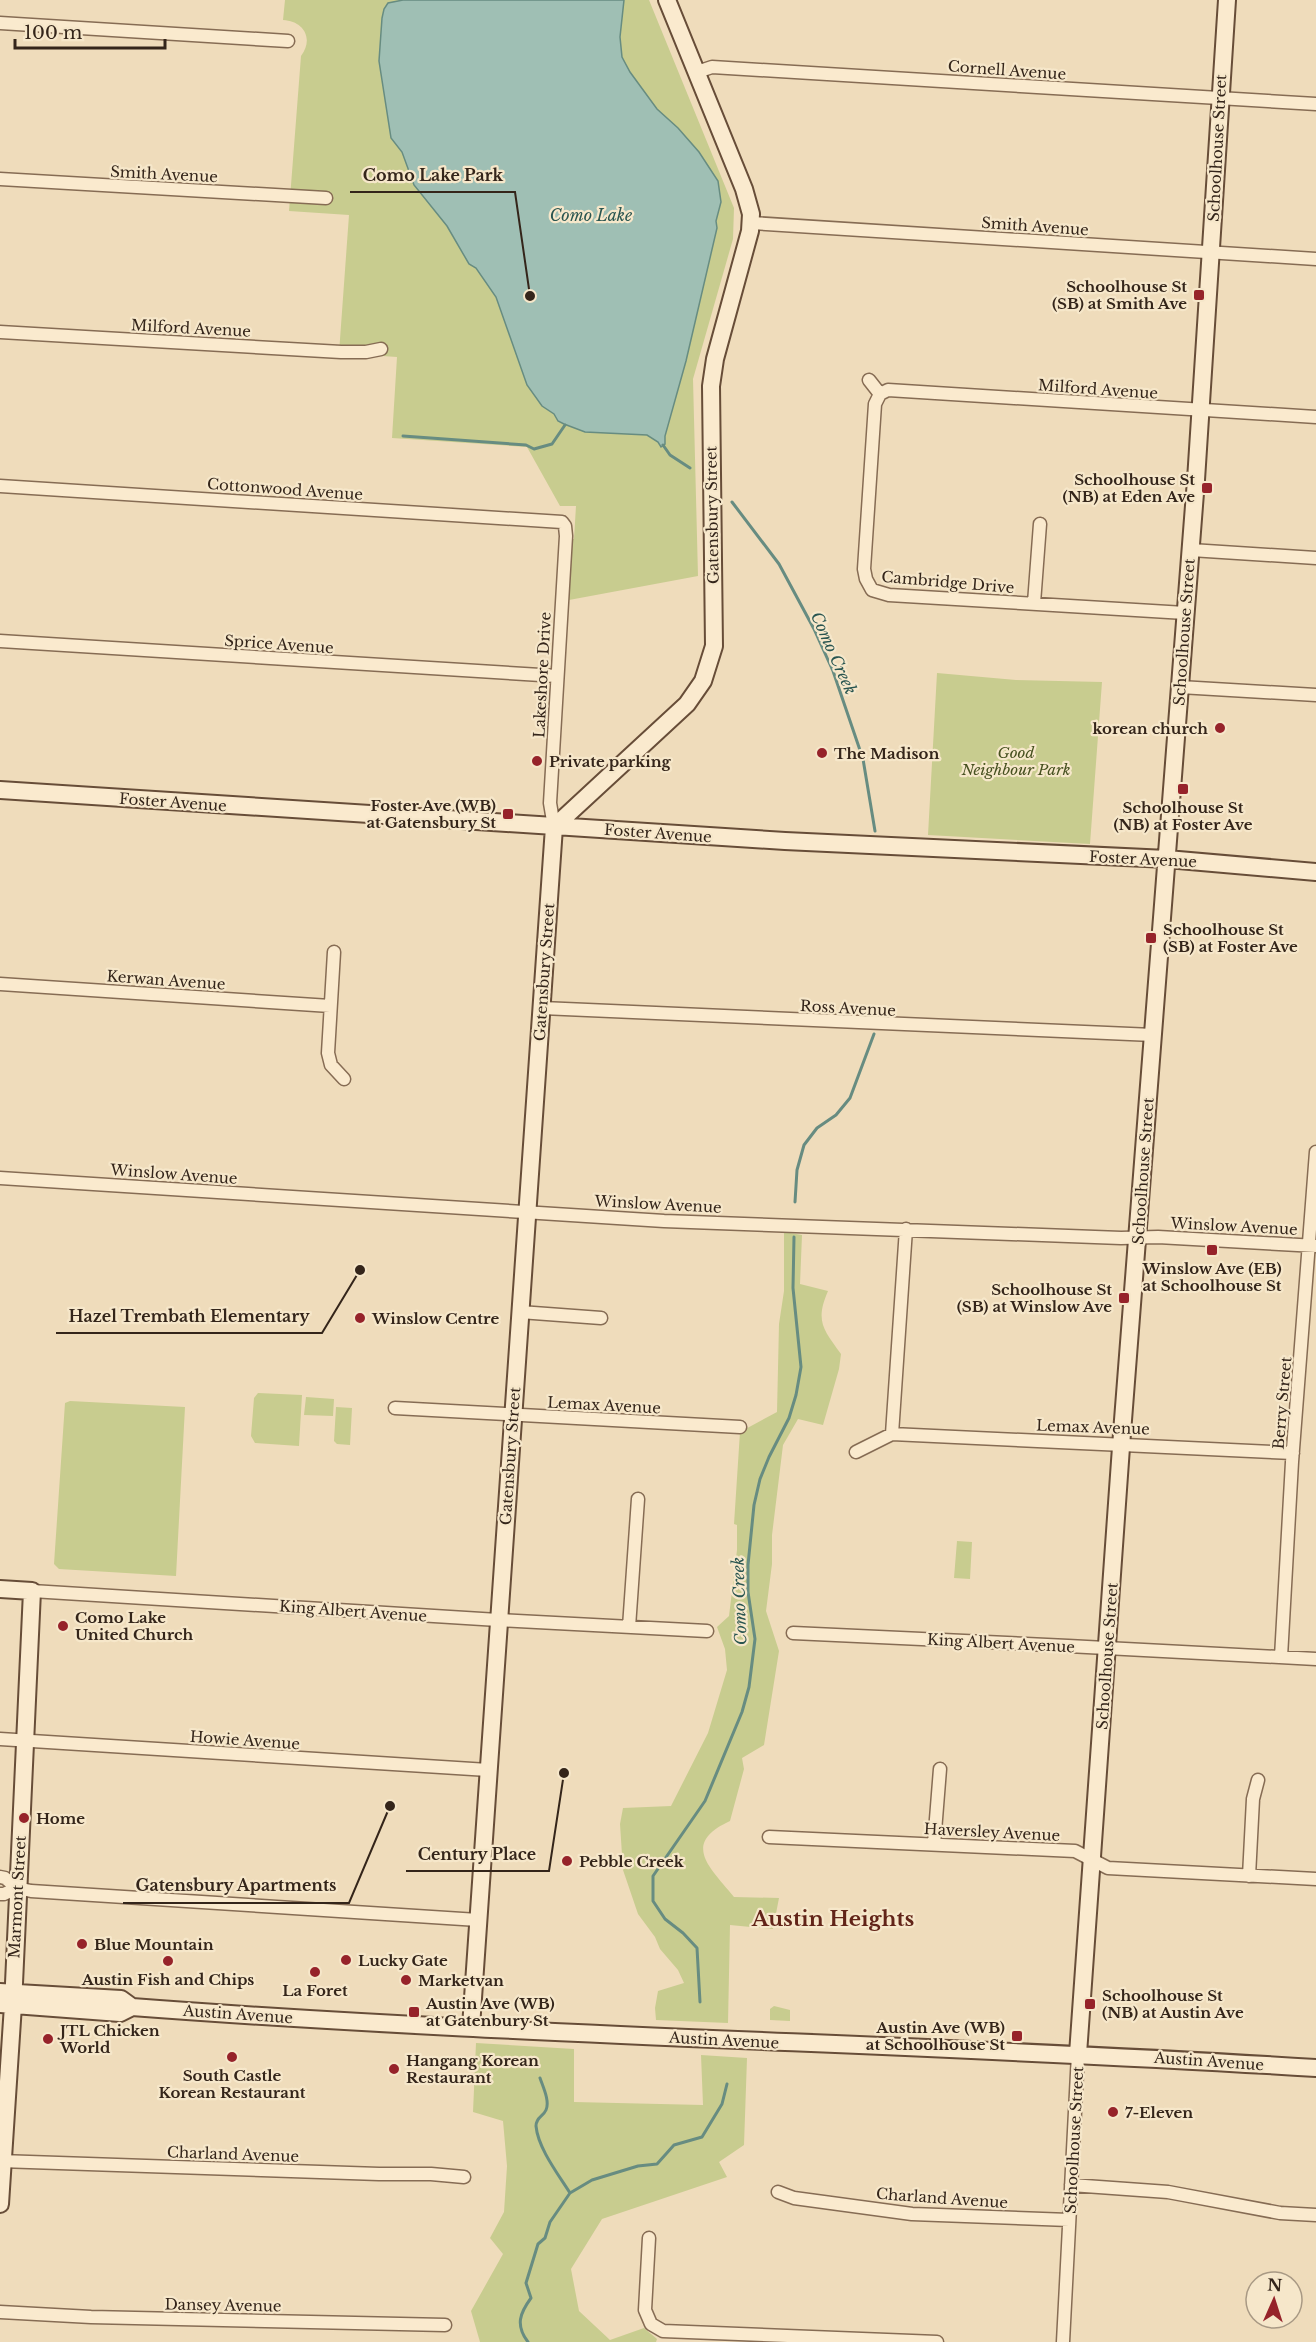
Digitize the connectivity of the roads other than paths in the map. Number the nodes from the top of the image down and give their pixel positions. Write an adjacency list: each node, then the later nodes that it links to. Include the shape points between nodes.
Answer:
1 (667, 0): 5 (street, Gatensbury Street)
2 (1227, 0): 6 (street, Schoolhouse Street)
3 (0, 23): 4 (street)
4 (288, 41)
5 (697, 72): 6 (street, Cornell Avenue, via 711,67); 10 (street, Gatensbury Street, via 744,189)
6 (1220, 98): 7 (street, Cornell Avenue); 11 (street, Schoolhouse Street)
7 (1316, 104)
8 (0, 179): 9 (street, Smith Avenue)
9 (326, 198)
10 (752, 223): 11 (street, Smith Avenue); 31 (street, Gatensbury Street, via 711,387 715,633 711,661 704,681 687,704)
11 (1211, 252): 12 (street, Smith Avenue); 17 (street, Schoolhouse Street)
12 (1316, 259)
13 (0, 332): 14 (street, Milford Avenue, via 341,352)
14 (381, 349)
15 (869, 380): 16 (street)
16 (880, 394): 17 (street, Milford Avenue, via 888,390); 24 (street, Cambridge Drive, via 875,404 864,569 868,585 888,595)
17 (1201, 410): 18 (street, Milford Avenue); 22 (street, Schoolhouse Street)
18 (1316, 417)
19 (0, 486): 21 (street, Cottonwood Avenue, via 559,520)
20 (1040, 524): 24 (street)
21 (565, 526): 27 (street, Lakeshore Drive)
22 (1191, 550): 23 (street); 25 (street, Schoolhouse Street)
23 (1316, 558)
24 (1034, 603): 25 (street, Cambridge Drive)
25 (1185, 613): 28 (street, Schoolhouse Street)
26 (0, 641): 27 (street, Sprice Avenue)
27 (557, 676): 31 (street, Lakeshore Drive, via 550,803)
28 (1180, 687): 29 (street); 32 (street, Schoolhouse Street)
29 (1316, 695)
30 (0, 790): 31 (street, Foster Avenue)
31 (554, 827): 32 (street, Foster Avenue); 37 (street, Gatensbury Street)
32 (1167, 859): 33 (street, Foster Avenue); 38 (street, Schoolhouse Street)
33 (1316, 872)
34 (334, 951): 36 (street)
35 (0, 984): 36 (street, Kerwan Avenue)
36 (330, 1006): 39 (street, via 328,1053 331,1065)
37 (542, 1008): 38 (street, Ross Avenue); 42 (street, Gatensbury Street)
38 (1153, 1035): 44 (street, Schoolhouse Street)
39 (344, 1079)
40 (1316, 1152): 45 (street, Berry Street)
41 (0, 1178): 42 (street, Winslow Avenue)
42 (527, 1211): 43 (street, Winslow Avenue, via 664,1221); 46 (street, Gatensbury Street)
43 (906, 1229): 44 (street, Winslow Avenue); 51 (street)
44 (1138, 1238): 45 (street, Winslow Avenue); 52 (street, Schoolhouse Street)
45 (1313, 1245): 54 (street, Berry Street)
46 (520, 1312): 47 (street); 49 (street, Gatensbury Street)
47 (601, 1318)
48 (395, 1407): 49 (street, Lemax Avenue)
49 (513, 1414): 50 (street, Lemax Avenue); 58 (street, Gatensbury Street)
50 (740, 1427)
51 (892, 1434): 52 (street, Lemax Avenue); 53 (street)
52 (1122, 1443): 54 (street, Lemax Avenue); 62 (street, Schoolhouse Street)
53 (856, 1452)
54 (1293, 1453): 63 (street, Berry Street)
55 (638, 1499): 59 (street)
56 (0, 1589): 57 (street, King Albert Avenue)
57 (32, 1591): 58 (street, King Albert Avenue); 66 (street, Marmont Street)
58 (498, 1620): 59 (street, King Albert Avenue); 68 (street, Gatensbury Street)
59 (629, 1627): 60 (street, King Albert Avenue)
60 (707, 1631)
61 (793, 1633): 62 (street, King Albert Avenue)
62 (1108, 1648): 63 (street, King Albert Avenue); 72 (street, Schoolhouse Street)
63 (1281, 1657): 64 (street, King Albert Avenue)
64 (1316, 1659)
65 (0, 1739): 66 (street, Howie Avenue)
66 (25, 1741): 68 (street, Howie Avenue); 76 (street, Marmont Street)
67 (940, 1769): 71 (street)
68 (488, 1770): 78 (street, Gatensbury Street)
69 (1258, 1780): 73 (street, via 1253,1799)
70 (770, 1837): 71 (street, Haversley Avenue)
71 (934, 1844): 72 (street, Haversley Avenue, via 1075,1851)
72 (1091, 1860): 73 (street, Haversley Avenue, via 1108,1868); 81 (street, Schoolhouse Street)
73 (1249, 1875): 75 (street, Haversley Avenue)
74 (0, 1878): 76 (street)
75 (1316, 1879)
76 (17, 1887): 77 (street); 78 (street); 79 (street, Marmont Street)
77 (0, 1894)
78 (478, 1920): 80 (street, Gatensbury Street)
79 (6, 1998): 80 (street, Austin Avenue, via 122,1999 132,2007); 83 (street, Marmont Street)
80 (471, 2027): 81 (street, Austin Avenue)
81 (1078, 2054): 82 (street, Austin Avenue); 85 (street, Schoolhouse Street)
82 (1316, 2068)
83 (1, 2161): 84 (street, Charland Avenue); 87 (street, Marmont Street)
84 (464, 2177)
85 (1071, 2185): 88 (street, via 1168,2192 1280,2213); 89 (street, Schoolhouse Street)
86 (778, 2192): 89 (street, Charland Avenue, via 794,2198 912,2214)
87 (0, 2204)
88 (1316, 2215)
89 (1069, 2220): 95 (street, Schoolhouse Street)
90 (649, 2238): 93 (street, via 645,2310 651,2324 668,2332)
91 (0, 2312): 92 (street, Dansey Avenue)
92 (445, 2325)
93 (761, 2339): 94 (street)
94 (937, 2342)
95 (1063, 2342)

